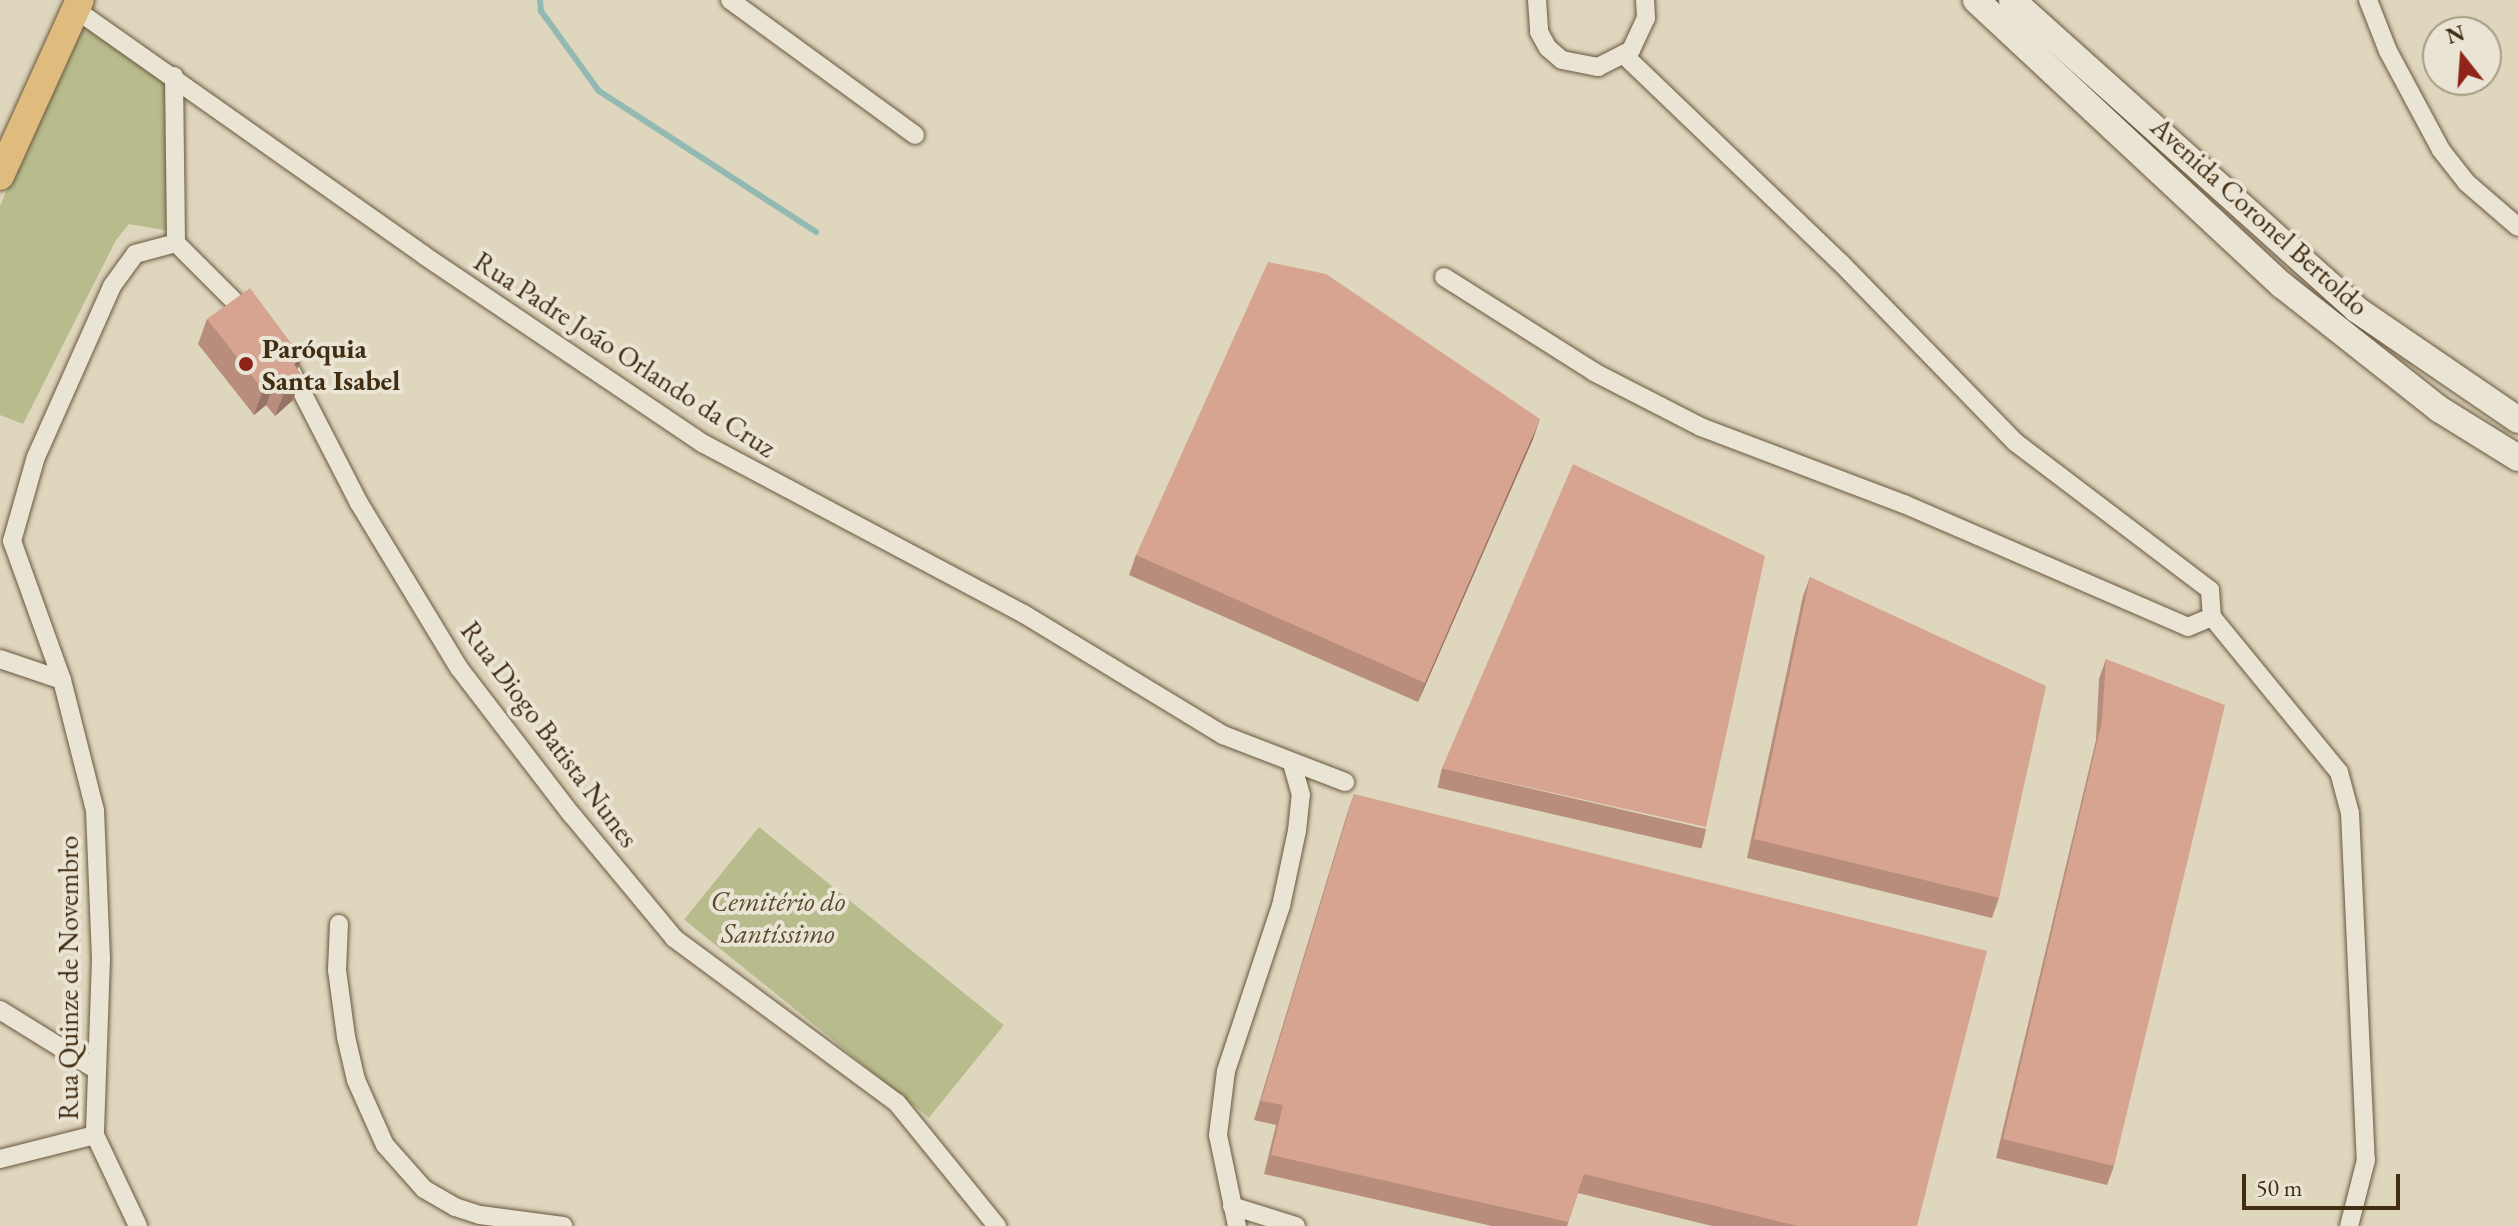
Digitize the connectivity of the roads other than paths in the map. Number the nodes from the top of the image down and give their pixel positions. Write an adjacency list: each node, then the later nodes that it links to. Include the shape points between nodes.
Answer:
1 (730, 0): 12 (street)
2 (1537, 0): 9 (street, via 1539,32 1562,60 1598,67)
3 (1645, 0): 9 (street, via 1641,35)
4 (1976, 0): 10 (street, Avenida Coronel Bertoldo)
5 (2012, 0): 8 (street, Avenida Coronel Bertoldo)
6 (2368, 0): 14 (street, via 2388,51 2441,150 2467,183)
7 (78, 5): 11 (street, Rua Padre João Orlando da Cruz); 13 (main road)
8 (2070, 50): 10 (street); 17 (street, Avenida Coronel Bertoldo, via 2356,309)
9 (1624, 55): 20 (street, via 1840,262 2015,442 2210,590)
10 (2053, 70): 18 (street, Avenida Coronel Bertoldo, via 2282,285 2439,409)
11 (174, 76): 15 (street); 23 (street, Rua Padre João Orlando da Cruz, via 425,256 704,444 1024,614 1223,735)
12 (915, 135)
13 (0, 176)
14 (2518, 227)
15 (176, 243): 19 (street, via 135,254 112,286 36,457); 33 (street, Rua Diogo Batista Nunes, via 269,339 314,407 359,503 459,668 674,938 897,1103 924,1129)
16 (1444, 277): 20 (street, via 1594,372 1701,427 1904,504 2188,627)
17 (2518, 420)
18 (2518, 458)
19 (6, 541): 22 (street, Rua Quinze de Novembro)
20 (2212, 617): 36 (street, via 2324,752 2346,792 2366,1160)
21 (0, 659): 22 (street)
22 (62, 680): 27 (street, Rua Quinze de Novembro, via 95,810 100,856)
23 (1292, 763): 24 (street, Rua Padre João Orlando da Cruz); 30 (street, via 1301,795 1291,861 1224,1087 1218,1135)
24 (1345, 782)
25 (339, 924): 32 (street, via 337,970 346,1037 369,1114 391,1153 424,1189 455,1207)
26 (0, 1010): 27 (street)
27 (95, 1069): 28 (street, Rua Quinze de Novembro)
28 (95, 1135): 29 (street); 31 (street, Rua Quinze de Novembro)
29 (0, 1159)
30 (1232, 1206): 34 (street); 35 (street)
31 (138, 1226)
32 (563, 1226)
33 (997, 1226)
34 (1237, 1226)
35 (1296, 1226)
36 (2349, 1226)

